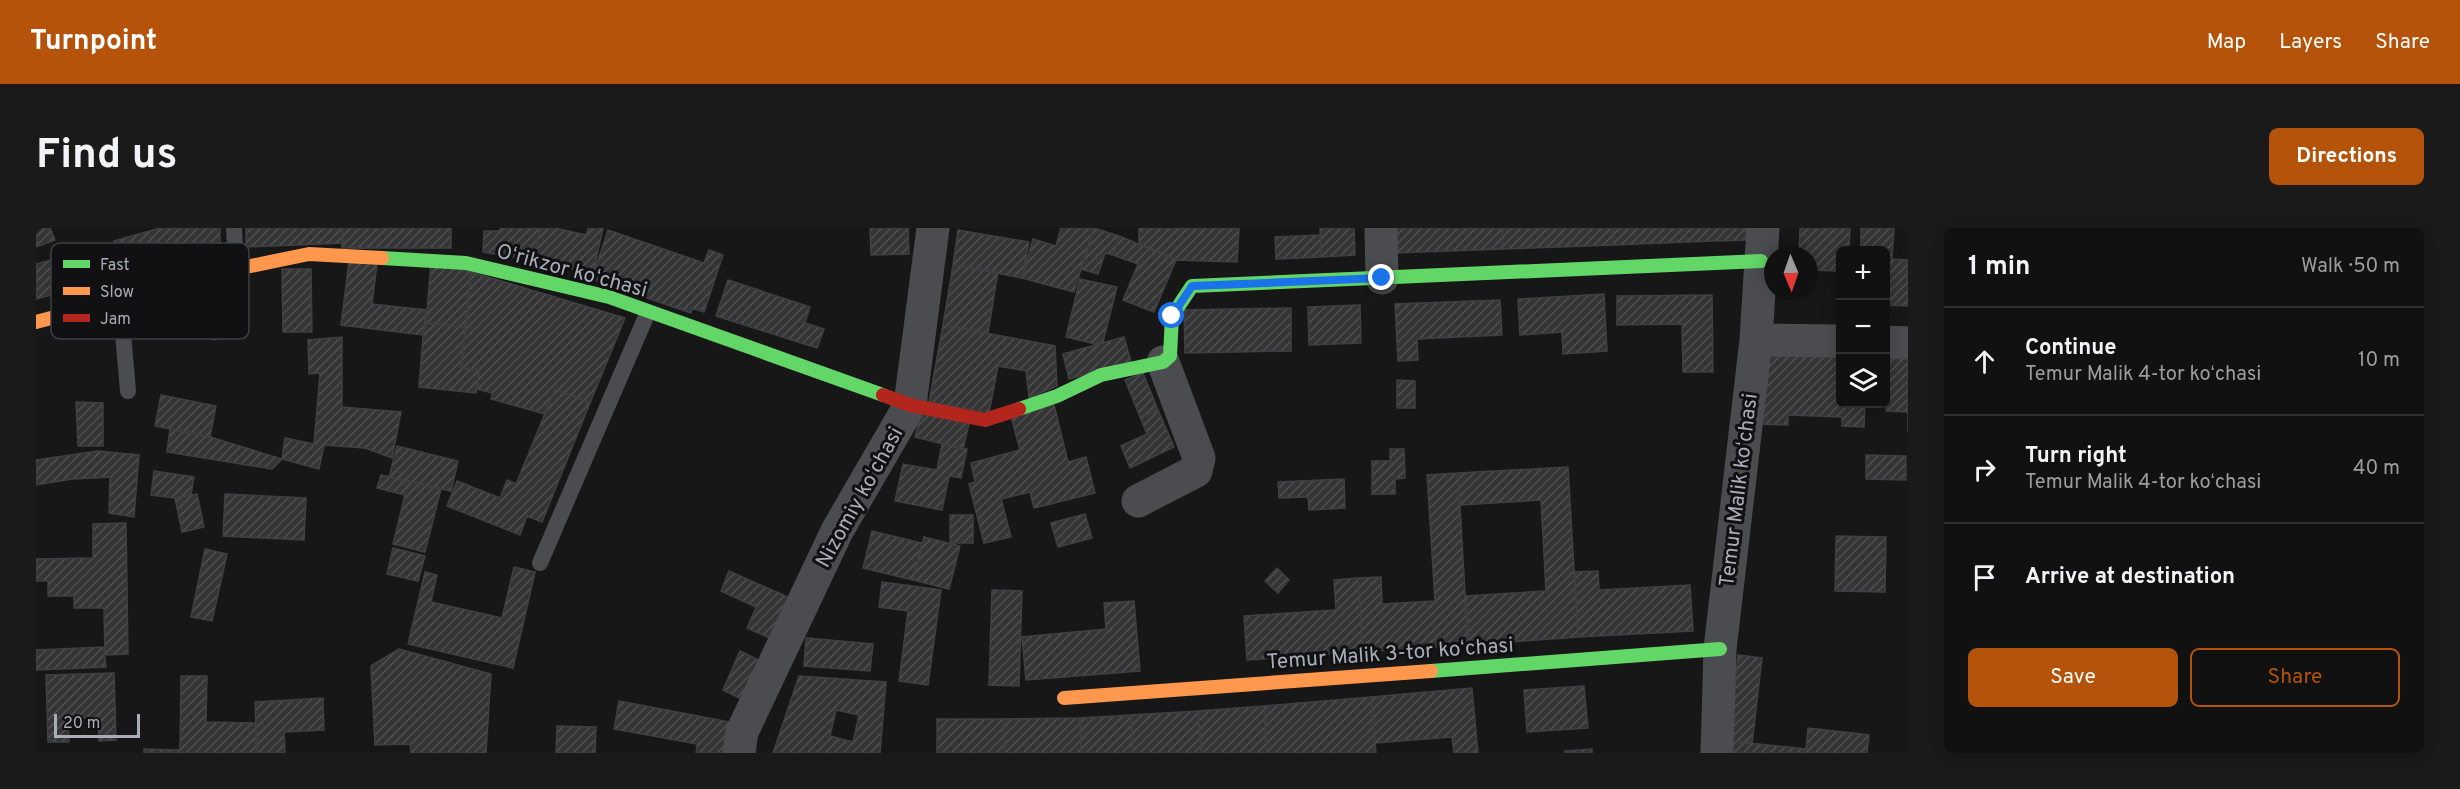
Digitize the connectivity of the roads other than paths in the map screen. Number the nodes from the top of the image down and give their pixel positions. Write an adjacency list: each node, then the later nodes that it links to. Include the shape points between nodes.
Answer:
1 (234, 228): 5 (lane)
2 (933, 228): 19 (street, Nizomiy koʻchasi)
3 (1381, 228): 8 (street)
4 (1763, 228): 6 (street, Temur Malik koʻchasi)
5 (235, 243)
6 (1761, 261): 8 (street); 13 (street, Temur Malik koʻchasi)
7 (249, 266): 9 (street, Oʻrikzor koʻchasi, via 309,254 466,263 609,297)
8 (1382, 278): 17 (street, via 1192,286 1172,316 1170,356)
9 (648, 312): 19 (street, Oʻrikzor koʻchasi); 21 (lane)
10 (51, 318): 11 (street, Oʻrikzor koʻchasi)
11 (36, 322)
12 (123, 339): 18 (lane)
13 (1755, 340): 14 (street); 22 (street, Temur Malik koʻchasi)
14 (1836, 341)
15 (1890, 342): 16 (street)
16 (1908, 343)
17 (1163, 362): 19 (street, Oʻrikzor koʻchasi, via 1101,375 1057,396 985,420); 20 (street, via 1199,458 1196,471)
18 (128, 391)
19 (910, 405): 24 (street, Nizomiy koʻchasi, via 837,531 742,732)
20 (1138, 501)
21 (540, 563)
22 (1720, 649): 23 (street, Temur Malik 3-tor koʻchasi); 25 (street, Temur Malik koʻchasi)
23 (1064, 698)
24 (739, 753)
25 (1717, 753)

